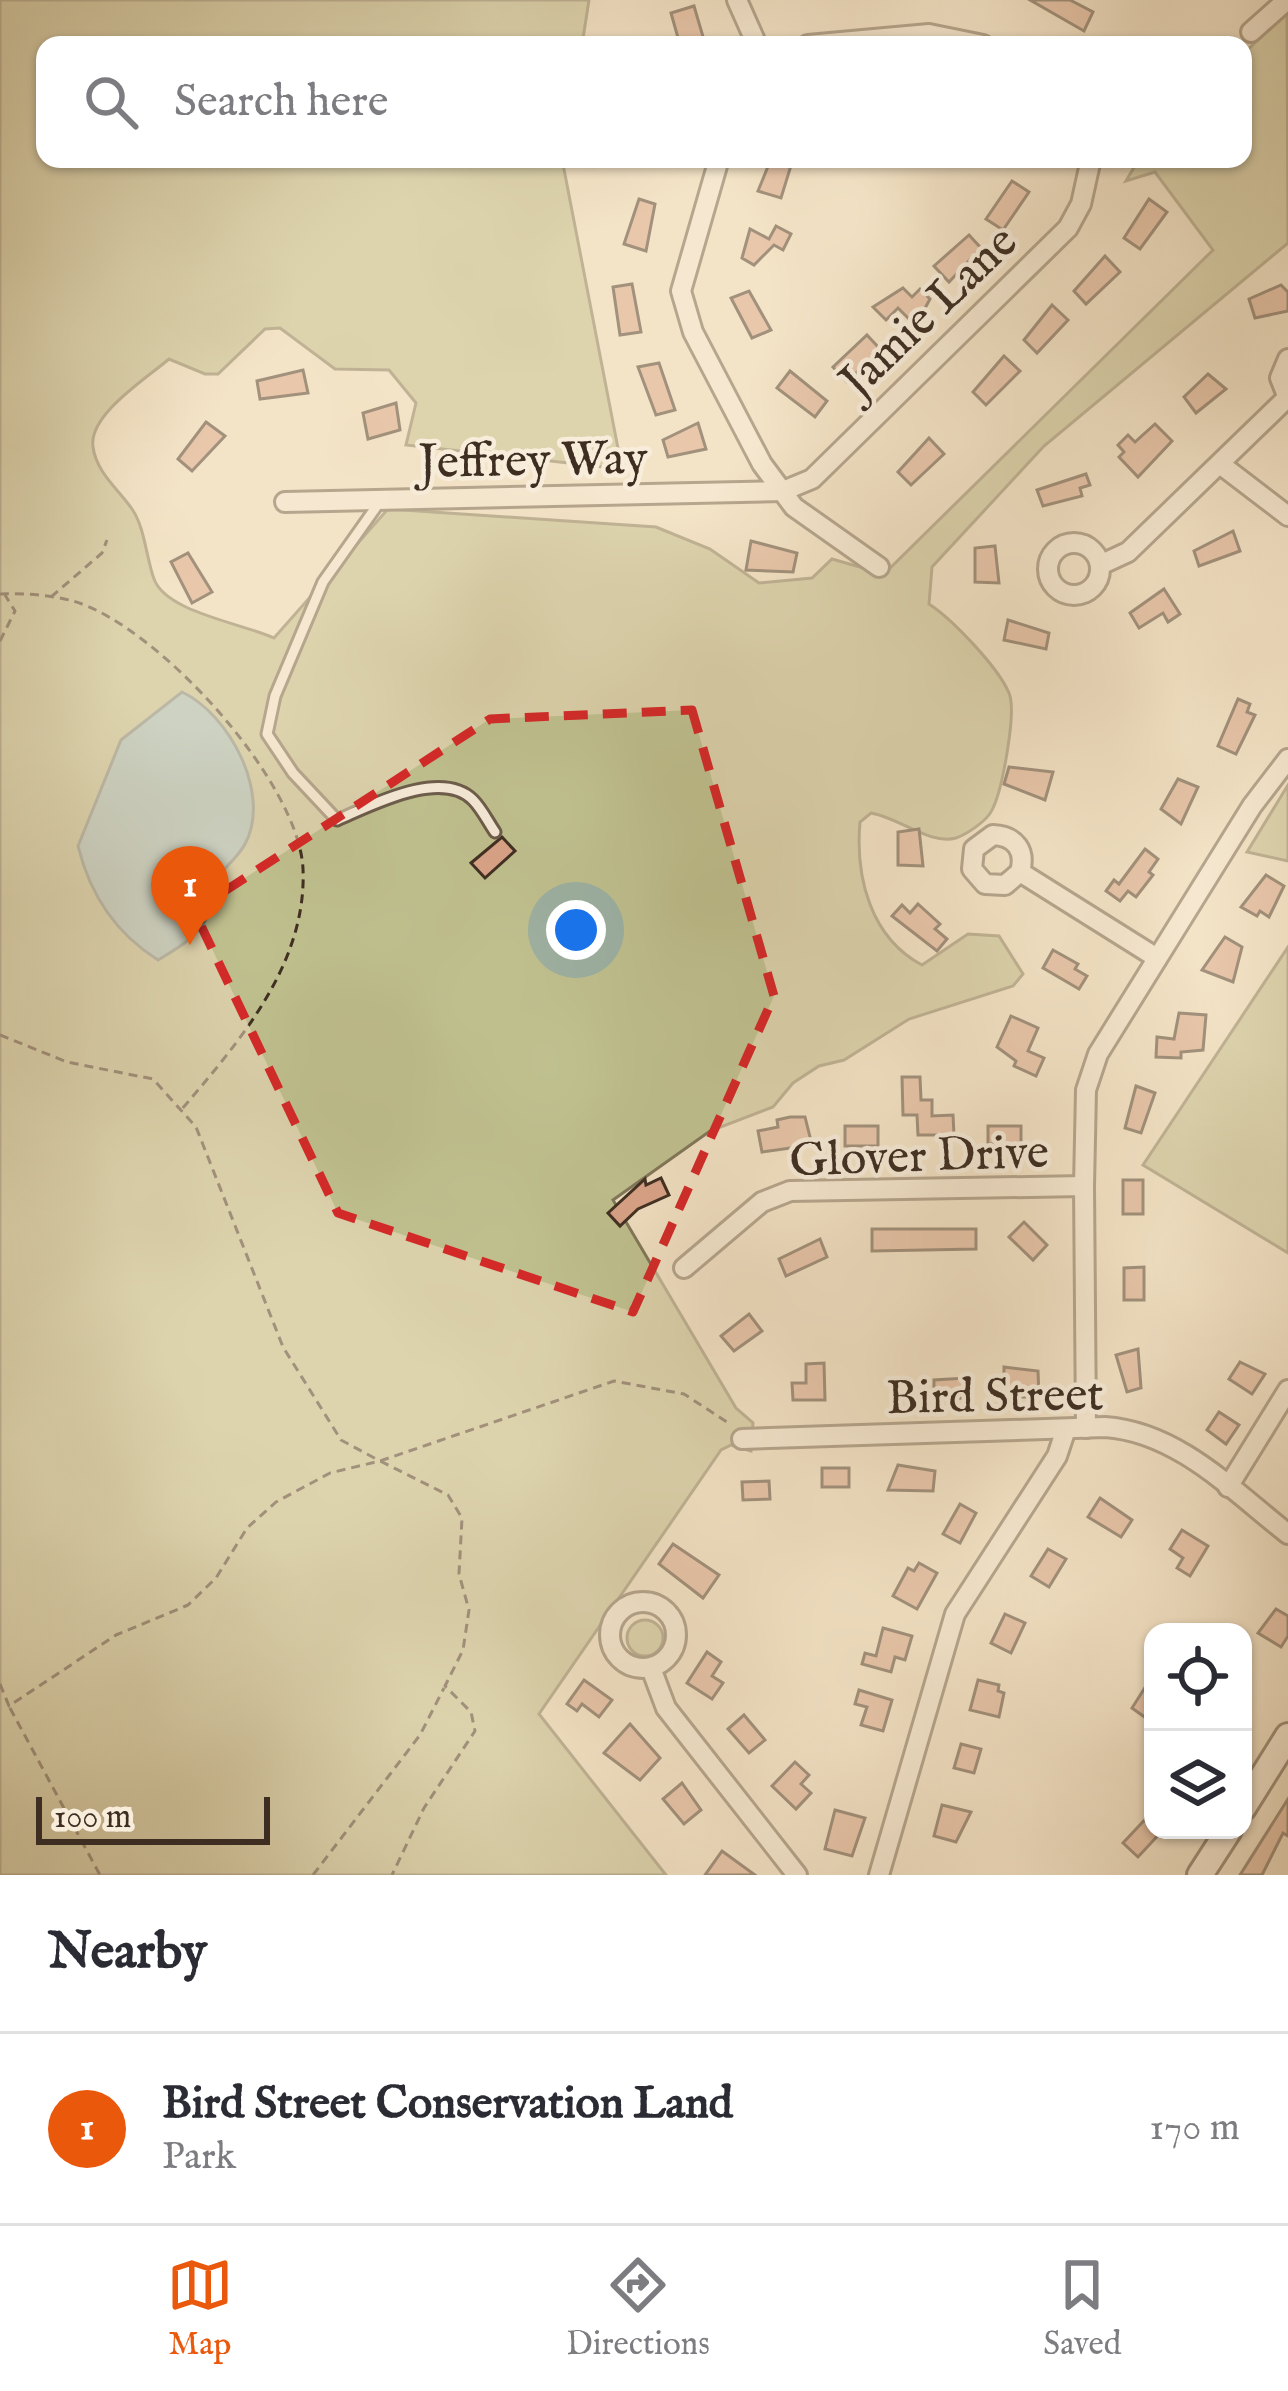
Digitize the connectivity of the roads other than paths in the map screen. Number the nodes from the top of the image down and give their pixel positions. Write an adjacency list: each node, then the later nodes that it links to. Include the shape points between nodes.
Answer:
1 (737, 0): 4 (street)
2 (1287, 0): 3 (street)
3 (1251, 32)
4 (753, 36)
5 (907, 36): 6 (street)
6 (939, 36)
7 (716, 168): 11 (street, via 681,291 693,332)
8 (1089, 168): 11 (street, Jamie Lane, via 1068,228 812,479)
9 (1288, 359): 10 (street, via 1280,378 1288,398)
10 (1220, 464): 14 (street); 15 (street, via 1128,552)
11 (783, 491): 12 (street, Jeffrey Way); 16 (street, via 818,527)
12 (381, 500): 13 (street, Jeffrey Way); 18 (lane, via 323,582 267,734 337,820 395,796 449,788 471,797)
13 (285, 502)
14 (1288, 516)
15 (1100, 565)
16 (879, 567)
17 (1288, 759): 20 (street)
18 (495, 832)
19 (1020, 872): 20 (street)
20 (1156, 958): 21 (street, via 1091,1070)
21 (1084, 1186): 22 (street, Glover Drive, via 790,1190 762,1202); 24 (street, Glover Drive)
22 (684, 1268)
23 (1288, 1390): 27 (street)
24 (1086, 1428): 25 (street, Bird Street); 27 (street, Bird Street, via 1156,1438)
25 (1066, 1429): 26 (street, Bird Street); 34 (street, via 1057,1456 955,1614)
26 (742, 1439)
27 (1228, 1487): 28 (street, Bird Street)
28 (1288, 1534)
29 (651, 1668): 33 (street, via 666,1708)
30 (1288, 1736): 31 (street)
31 (1252, 1794)
32 (1223, 1839): 35 (street)
33 (797, 1875)
34 (878, 1875)
35 (1200, 1875)

